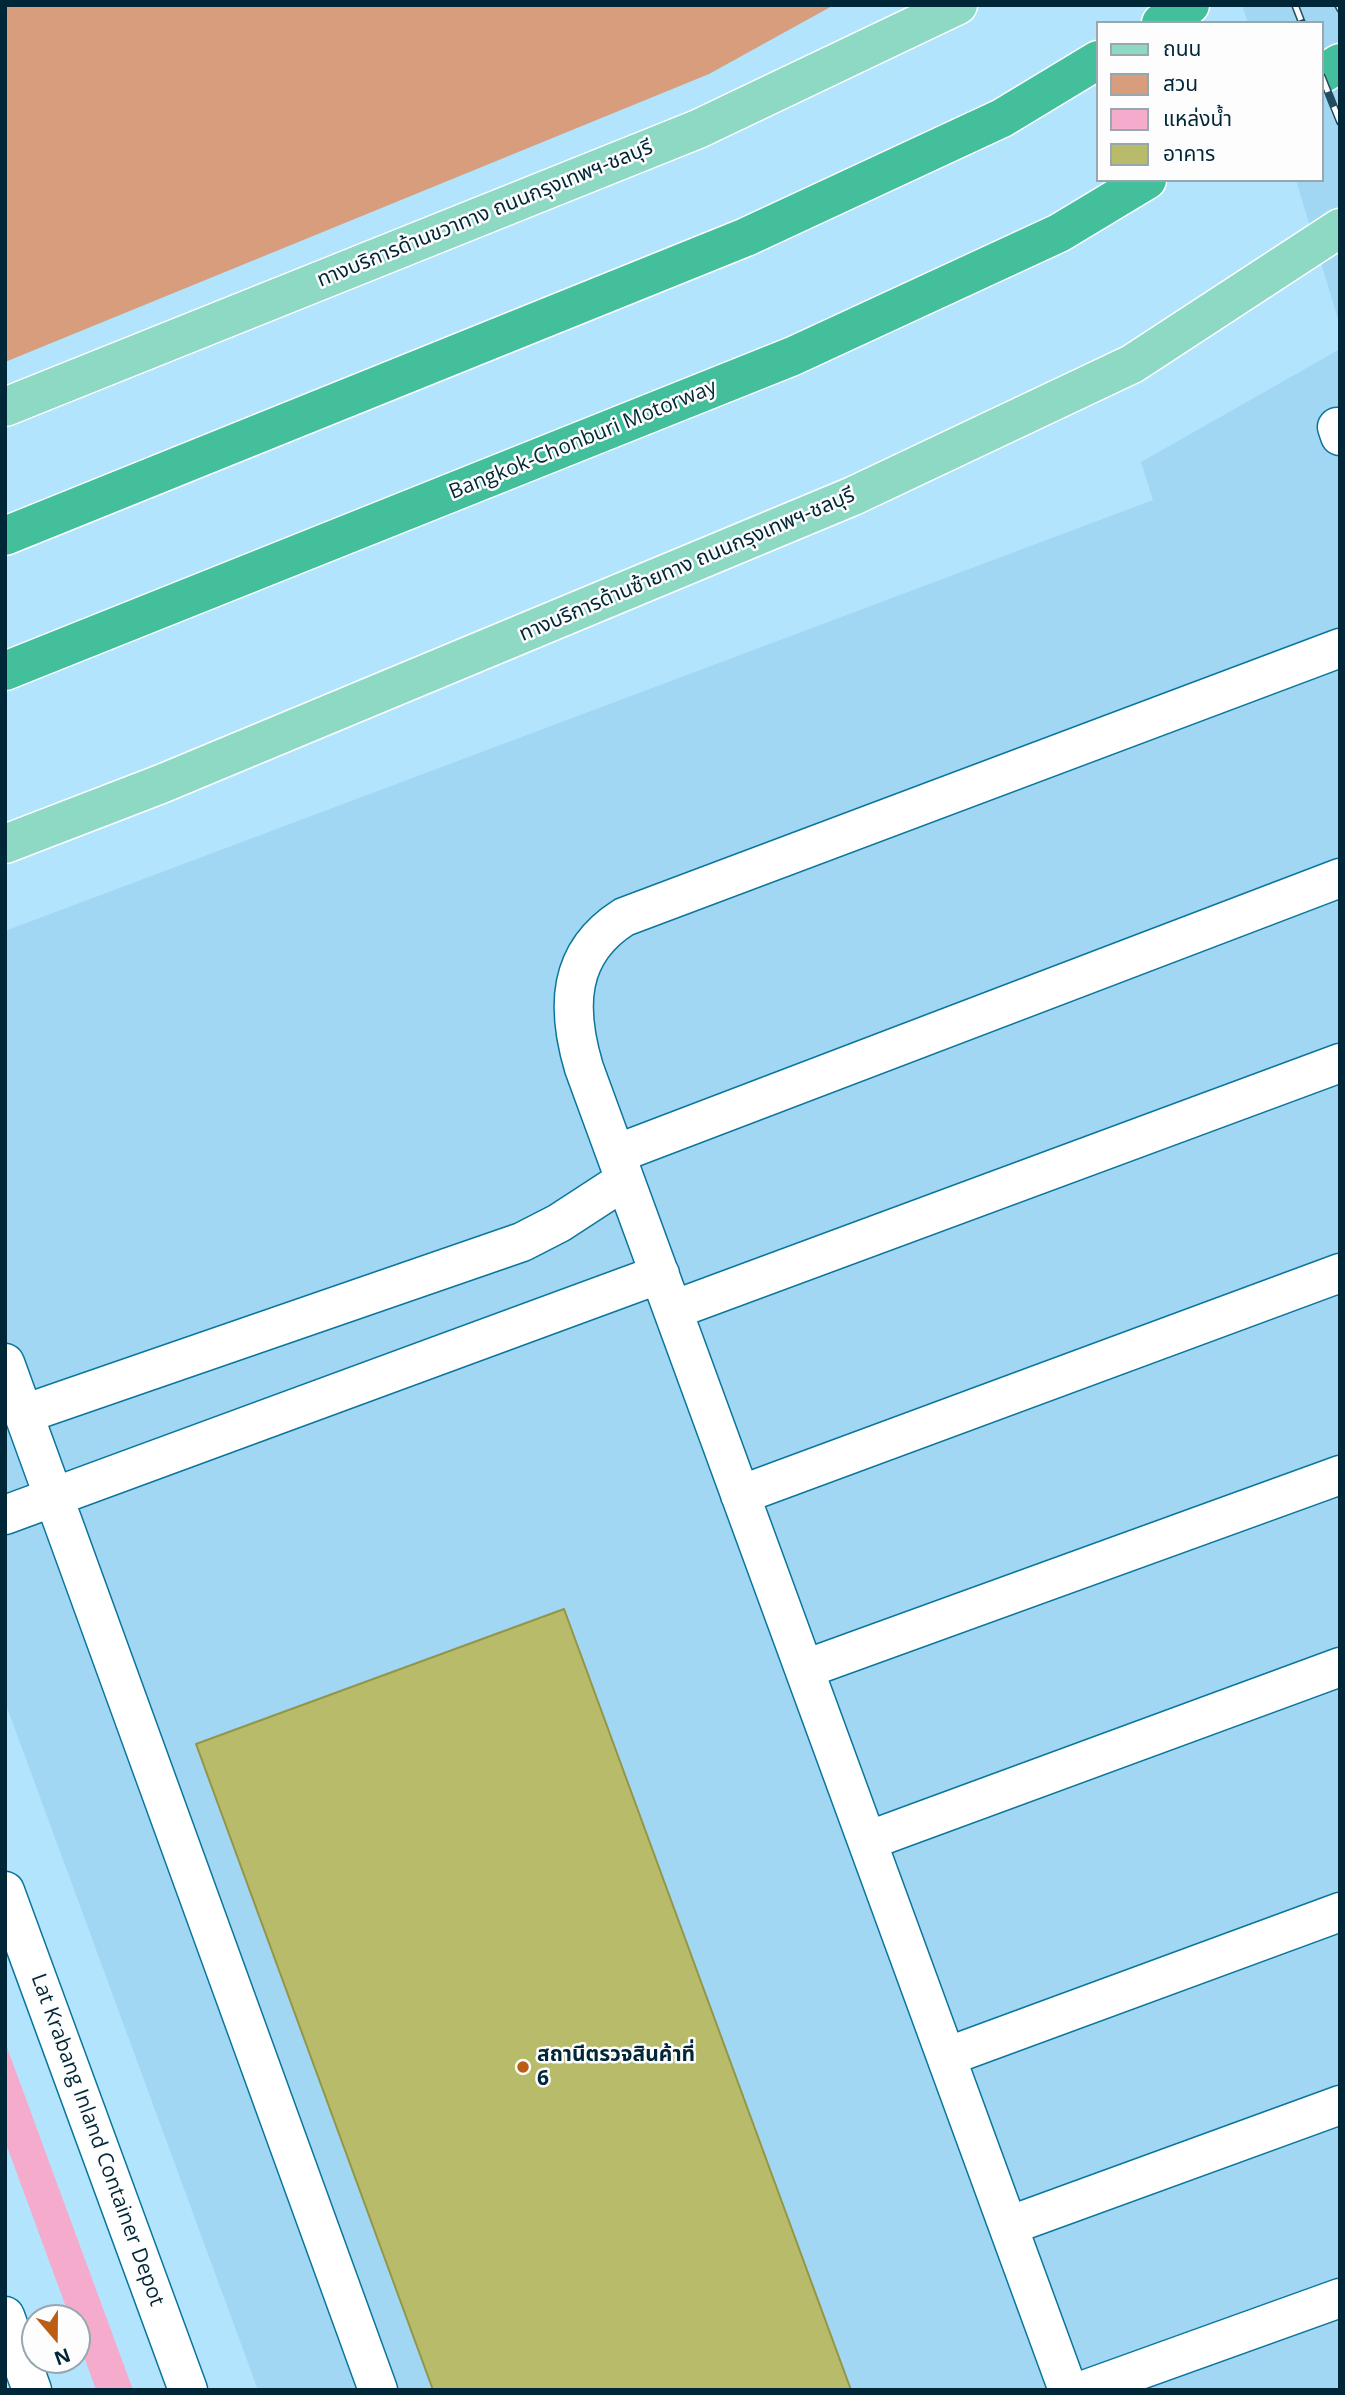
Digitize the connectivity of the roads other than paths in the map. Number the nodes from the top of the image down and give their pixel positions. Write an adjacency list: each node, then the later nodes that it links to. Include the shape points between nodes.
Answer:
1 (958, 5): 9 (main road, ทางบริการด้านขวาทาง ถนนกรุงเทพฯ-ชลบุรี, via 698,129)
2 (1190, 5): 3 (highway)
3 (1164, 21)
4 (1096, 61): 10 (highway, via 1002,118 746,237)
5 (1340, 63): 6 (highway)
6 (1324, 73)
7 (1144, 182): 12 (highway, Bangkok-Chonburi Motorway, via 1059,233 793,356)
8 (1340, 228): 13 (main road, ทางบริการด้านซ้ายทาง ถนนกรุงเทพฯ-ชลบุรี, via 1132,363 853,496)
9 (13, 404)
10 (5, 536)
11 (1340, 648): 16 (street, via 624,917 604,930 589,946 582,966 574,1030)
12 (5, 671)
13 (5, 845)
14 (1340, 878): 16 (street)
15 (1340, 1063): 19 (street)
16 (620, 1167): 18 (street); 21 (street, via 559,1223 522,1242)
17 (1340, 1273): 23 (street)
18 (660, 1274): 19 (street); 24 (street)
19 (673, 1310): 23 (street)
20 (5, 1363): 21 (street)
21 (24, 1414): 24 (street)
22 (1340, 1475): 27 (street)
23 (740, 1495): 27 (street)
24 (54, 1497): 25 (street); 38 (street)
25 (5, 1515)
26 (1340, 1667): 28 (street)
27 (805, 1669): 28 (street)
28 (867, 1841): 31 (street)
29 (5, 1891): 37 (street, Lat Krabang Inland Container Depot)
30 (1340, 1912): 31 (street)
31 (946, 2057): 33 (street)
32 (1340, 2105): 33 (street)
33 (1008, 2226): 39 (street)
34 (1340, 2298): 40 (street)
35 (5, 2316): 36 (street)
36 (32, 2390)
37 (188, 2390)
38 (378, 2390)
39 (1068, 2390)
40 (1084, 2390)

